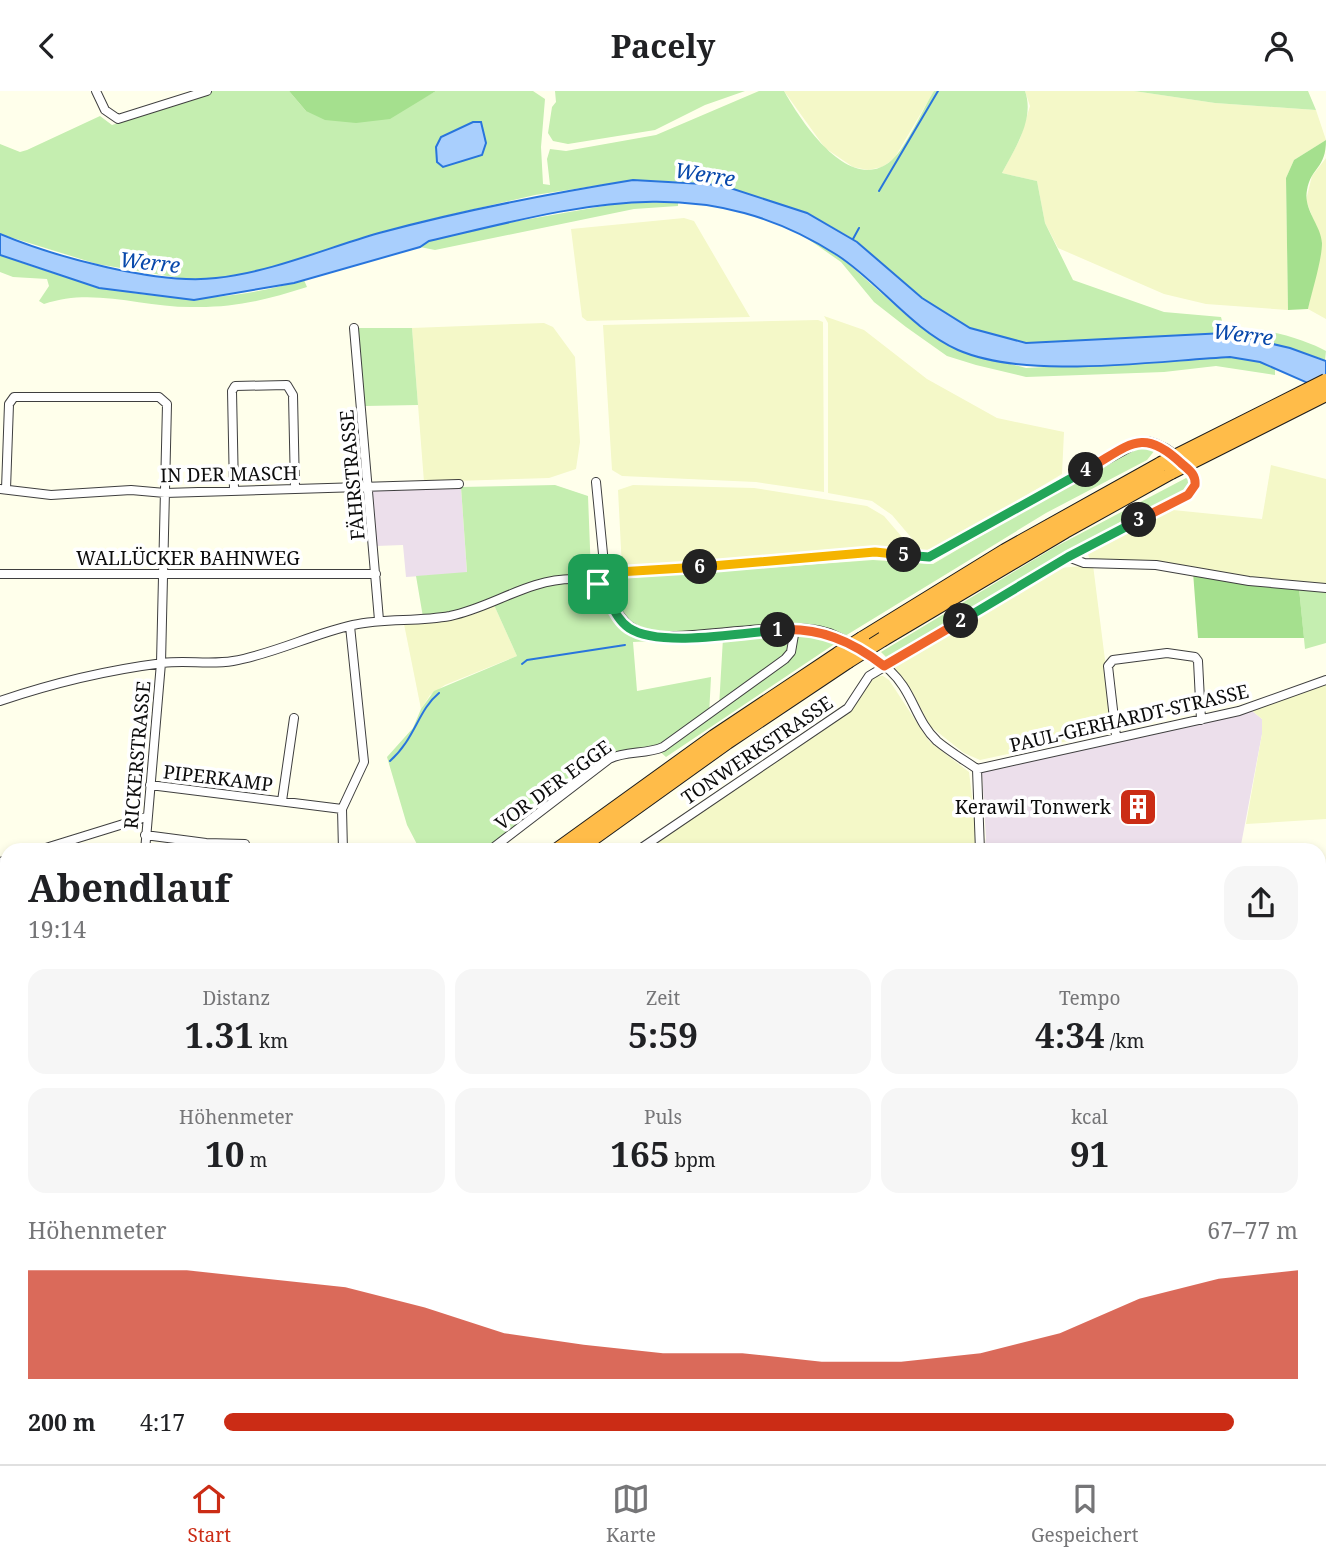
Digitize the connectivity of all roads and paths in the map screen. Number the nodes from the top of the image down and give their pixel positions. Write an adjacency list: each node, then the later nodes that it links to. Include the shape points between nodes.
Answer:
1 (96, 91): 2 (street, via 106,110 118,119)
2 (208, 91)
3 (355, 328): 9 (street, FÄHRSTRASSE)
4 (1326, 381): 6 (highway, bridge)
5 (1326, 394): 6 (highway, bridge)
6 (1166, 468): 24 (highway, bridge, via 883,639); 24 (highway, bridge, via 1005,551 862,639)
7 (596, 482): 15 (street)
8 (459, 484): 9 (street, IN DER MASCH)
9 (369, 487): 11 (street, IN DER MASCH); 18 (street, FÄHRSTRASSE)
10 (3, 489): 13 (street, IN DER MASCH, via 51,495 131,490); 13 (street, RICKERSTRASSE, via 13,397 159,397 168,406)
11 (295, 489): 12 (street, IN DER MASCH); 12 (street, via 293,395 287,385 235,386 232,391)
12 (234, 490): 13 (street, IN DER MASCH)
13 (165, 493): 17 (street, RICKERSTRASSE)
14 (1068, 557): 15 (street, via 1188,495 1195,485 1193,474 1163,446 1141,441 929,557 875,552); 20 (street, via 1084,563 1156,565); 26 (street)
15 (602, 573): 19 (street)
16 (0, 574): 17 (street, WALLÜCKER BAHNWEG)
17 (161, 574): 18 (street, WALLÜCKER BAHNWEG); 25 (street, RICKERSTRASSE)
18 (376, 574): 21 (street, FÄHRSTRASSE)
19 (598, 584): 21 (street, via 557,580 461,613); 23 (street, via 625,624 649,635)
20 (1326, 588)
21 (379, 620): 22 (street)
22 (350, 626): 25 (street, via 236,661); 35 (street, via 364,762)
23 (795, 629): 26 (street, via 833,634); 42 (street, VOR DER EGGE, via 785,659 663,747 609,759)
24 (844, 657): 43 (highway, via 714,737); 44 (highway)
25 (161, 663): 28 (street, via 50,684); 33 (street, RICKERSTRASSE)
26 (884, 666): 32 (street, via 903,685 936,740); 45 (street, TONWERKSTRASSE, via 869,675 848,708)
27 (1326, 680): 30 (street, PAUL-GERHARDT-STRASSE)
28 (0, 701)
29 (294, 718): 34 (street, PIPERKAMP)
30 (1201, 720): 31 (street, PAUL-GERHARDT-STRASSE); 31 (street, via 1195,657 1167,653 1113,660 1108,666)
31 (1116, 736): 32 (street, PAUL-GERHARDT-STRASSE)
32 (977, 769): 46 (street)
33 (150, 785): 34 (street, PIPERKAMP); 36 (street, RICKERSTRASSE)
34 (282, 801): 35 (street, PIPERKAMP)
35 (342, 809): 41 (street)
36 (146, 817): 37 (street, RICKERSTRASSE); 38 (street)
37 (145, 835): 39 (street, RICKERSTRASSE); 40 (street)
38 (62, 843)
39 (145, 843)
40 (185, 843)
41 (343, 843)
42 (499, 843)
43 (567, 843)
44 (586, 843)
45 (649, 843)
46 (981, 843)

